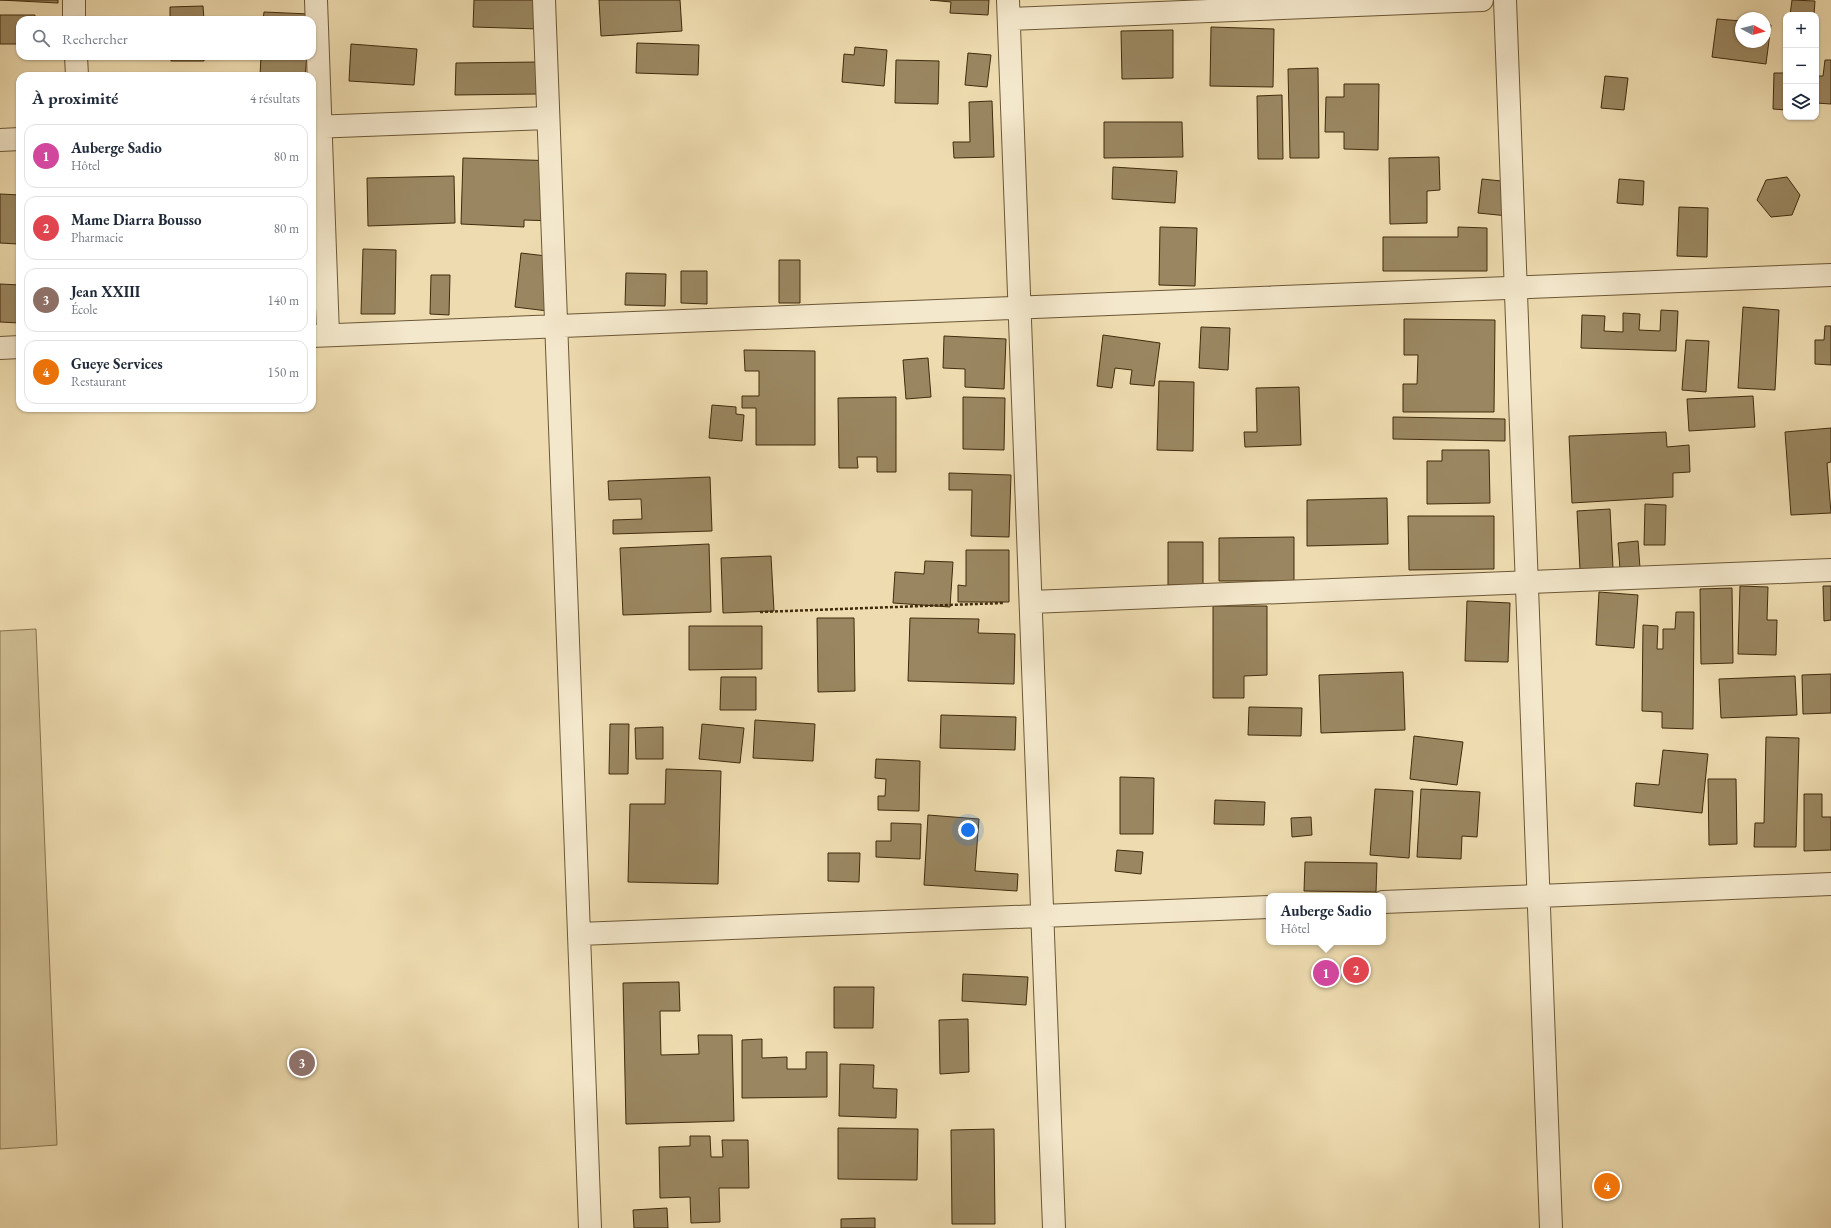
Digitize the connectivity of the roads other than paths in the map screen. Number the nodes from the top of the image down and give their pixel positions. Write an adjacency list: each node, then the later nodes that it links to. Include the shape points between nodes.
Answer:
1 (74, 0): 7 (street)
2 (316, 0): 11 (street)
3 (544, 0): 10 (street)
4 (1482, 0): 6 (street)
5 (1505, 0): 15 (street)
6 (1008, 9): 16 (street)
7 (74, 16)
8 (76, 60): 9 (street)
9 (76, 72)
10 (548, 118): 11 (street); 17 (street)
11 (316, 127): 18 (street)
12 (16, 139): 13 (street)
13 (0, 140)
14 (1831, 275): 15 (street)
15 (1516, 288): 16 (street); 22 (street)
16 (1020, 307): 17 (street); 23 (street)
17 (556, 326): 18 (street); 29 (street)
18 (320, 335)
19 (16, 347): 20 (street)
20 (0, 348)
21 (1831, 570): 22 (street)
22 (1527, 582): 23 (street); 25 (street)
23 (1031, 602): 28 (street)
24 (1831, 884): 25 (street)
25 (1539, 896): 26 (street); 32 (street)
26 (1386, 902)
27 (1266, 907): 28 (street)
28 (1043, 916): 29 (street); 31 (street)
29 (579, 934): 30 (street)
30 (590, 1228)
31 (1054, 1228)
32 (1551, 1228)

